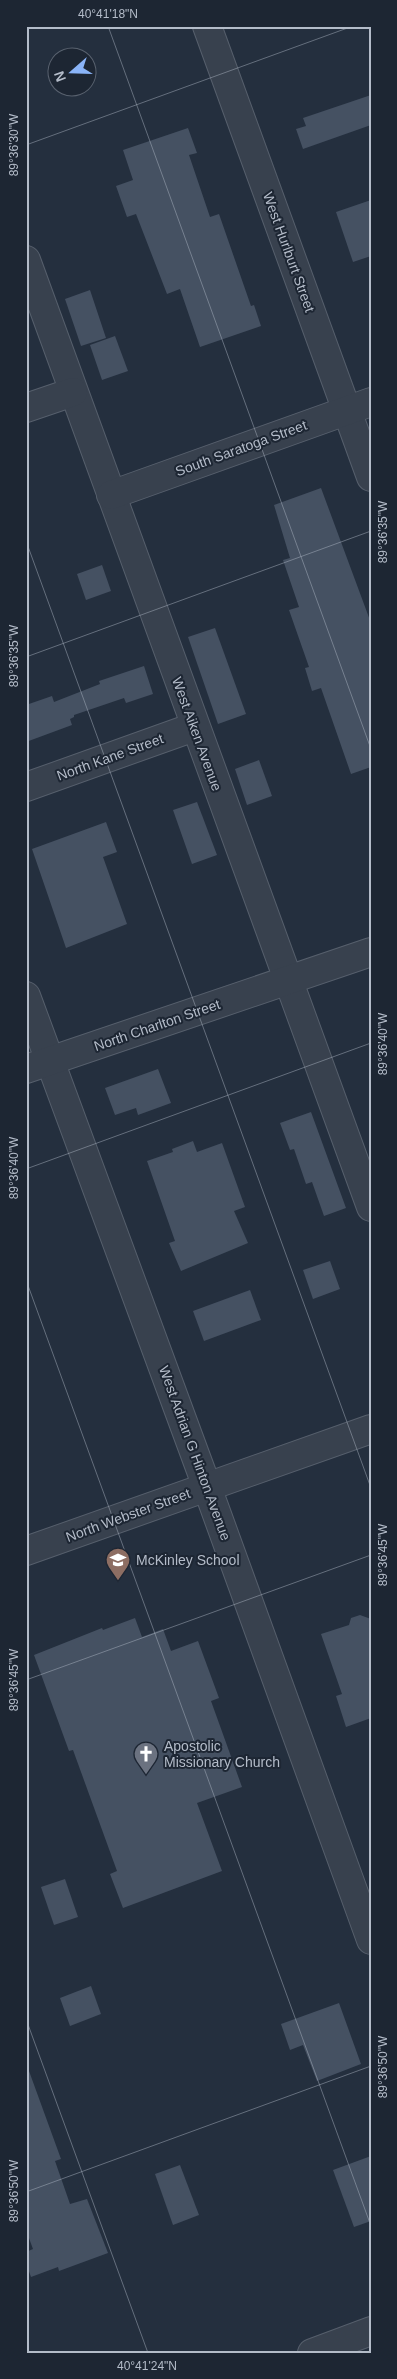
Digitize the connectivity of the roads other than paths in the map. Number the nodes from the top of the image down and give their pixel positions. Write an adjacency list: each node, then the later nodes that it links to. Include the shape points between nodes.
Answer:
1 (207, 26): 4 (street, West Hurlburt Street)
2 (26, 260): 3 (street, West Aiken Avenue)
3 (73, 392): 5 (street); 7 (street, West Aiken Avenue)
4 (358, 406): 6 (street, West Hurlburt Street); 7 (street, South Saratoga Street)
5 (26, 408)
6 (371, 477)
7 (111, 495): 8 (street, West Aiken Avenue)
8 (194, 727): 9 (street, North Kane Street); 11 (street, West Aiken Avenue)
9 (26, 787)
10 (371, 952): 11 (street, North Charlton Street)
11 (288, 981): 13 (street, North Charlton Street); 14 (street, West Aiken Avenue)
12 (26, 996): 13 (street, West Adrian G Hinton Avenue)
13 (39, 1065): 16 (street, West Adrian G Hinton Avenue)
14 (371, 1207)
15 (371, 1429): 16 (street, North Webster Street)
16 (207, 1487): 17 (street, North Webster Street); 18 (street, West Adrian G Hinton Avenue)
17 (26, 1551)
18 (371, 1940)
19 (371, 2331): 20 (street)
20 (312, 2353)

